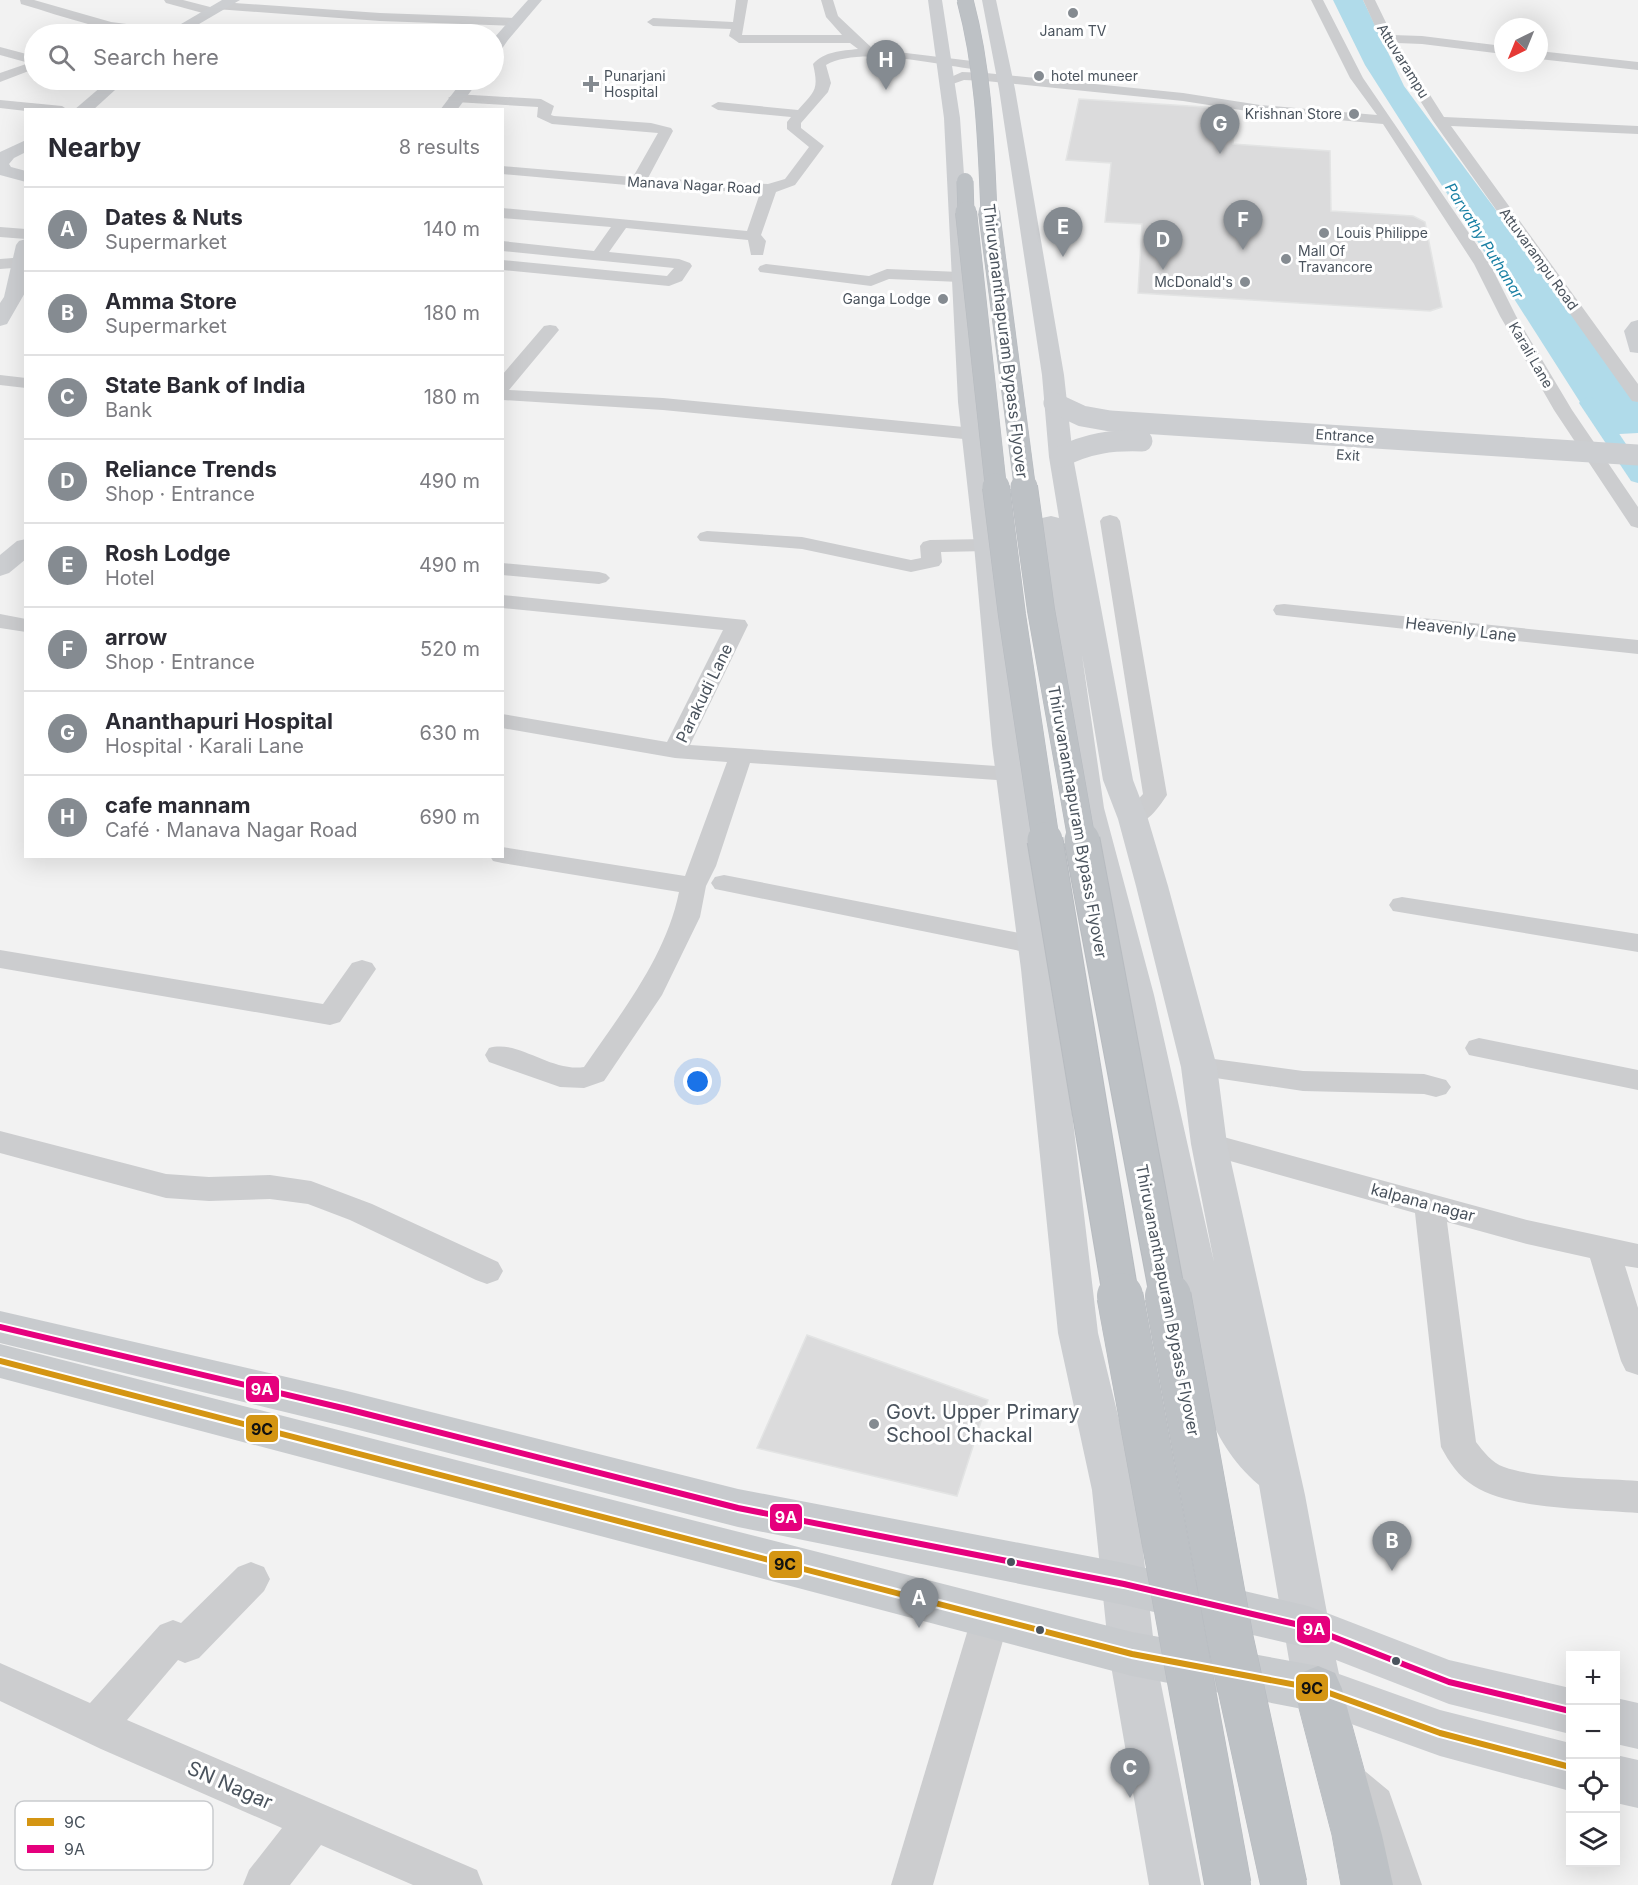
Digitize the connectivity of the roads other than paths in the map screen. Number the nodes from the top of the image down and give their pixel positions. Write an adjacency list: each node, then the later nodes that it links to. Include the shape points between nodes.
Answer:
1 (170, 0): 12 (street)
2 (535, 0): 14 (street)
3 (742, 0): 17 (street)
4 (827, 0): 19 (street, via 832,16)
5 (935, 0): 29 (street)
6 (948, 0): 138 (highway, Thiruvananthapuram Bypass Flyover, bridge, via 963,120 967,230 1012,612 1067,975 1181,1640)
7 (965, 0): 139 (highway, Thiruvananthapuram Bypass Flyover, bridge, via 985,120 990,229 1041,610 1230,1638)
8 (989, 0): 26 (street)
9 (1317, 0): 40 (street, Karali Lane, via 1357,78)
10 (1369, 0): 20 (street, Attuvarampu)
11 (25, 1): 15 (street)
12 (221, 10): 14 (street); 16 (street)
13 (665, 12): 17 (street, via 649,24)
14 (517, 22): 18 (street)
15 (103, 24)
16 (190, 24)
17 (738, 26): 19 (street, via 735,36 744,39)
18 (504, 34)
19 (851, 39): 23 (street)
20 (1387, 39): 21 (street); 41 (street, Attuvarampu)
21 (1494, 49)
22 (0, 51): 25 (street)
23 (869, 52): 29 (street); 39 (street, via 834,55 819,64 824,83 821,92)
24 (1548, 56): 27 (street)
25 (24, 59)
26 (1000, 62): 29 (street); 33 (street)
27 (1638, 66)
28 (24, 67): 30 (street)
29 (946, 72): 33 (street, via 973,76); 61 (street)
30 (0, 78)
31 (106, 90): 38 (street)
32 (463, 90): 35 (street)
33 (1007, 90): 40 (street, via 1098,87 1260,109); 71 (street, via 1053,375); 116 (street, via 998,105 1007,212 1089,808 1137,995 1225,1403 1245,1445)
34 (0, 104): 37 (street)
35 (451, 104): 48 (street, via 541,103 547,106 544,117 552,120 666,131)
36 (718, 106): 39 (street)
37 (41, 108)
38 (84, 108)
39 (798, 114): 49 (street, Manava Nagar Road, via 794,129 817,146 790,182)
40 (1387, 120): 77 (street, Karali Lane, via 1482,264 1563,410)
41 (1440, 121): 42 (street); 70 (street, Attuvarampu Road)
42 (1638, 129)
43 (24, 146): 44 (street)
44 (0, 163): 47 (street, via 5,171)
45 (504, 170): 46 (street, Manava Nagar Road)
46 (534, 173): 48 (street, Manava Nagar Road); 50 (street)
47 (24, 176)
48 (638, 182): 49 (street, Manava Nagar Road)
49 (769, 189): 55 (street)
50 (510, 198)
51 (504, 213): 52 (street)
52 (622, 223): 55 (street); 58 (street)
53 (0, 232): 54 (street)
54 (24, 234)
55 (753, 236): 61 (street, via 758,241 759,268 871,281 887,274)
56 (504, 246): 58 (street)
57 (24, 256): 59 (street); 62 (street, via 14,297)
58 (598, 256): 60 (street, via 684,266 669,281)
59 (0, 264)
60 (504, 265)
61 (960, 277): 72 (street)
62 (0, 321)
63 (1638, 326): 65 (street, via 1634,331)
64 (550, 330): 68 (street)
65 (1638, 346)
66 (0, 380): 67 (street)
67 (24, 383)
68 (504, 385)
69 (504, 395): 72 (street, via 663,404)
70 (1638, 397)
71 (1054, 403): 73 (street, Entrance, bridge, via 1082,416 1110,420); 74 (street)
72 (974, 434): 79 (street)
73 (1638, 455)
74 (1061, 457): 75 (street, Exit, bridge, via 1105,439); 93 (street, via 1118,780)
75 (1638, 474)
76 (1110, 521): 93 (street, via 1155,795)
77 (1638, 522)
78 (707, 537): 79 (street, via 802,543 911,566 932,562 930,546)
79 (987, 545): 92 (street)
80 (24, 548): 81 (street)
81 (0, 567)
82 (504, 569): 83 (street)
83 (599, 578)
84 (504, 601): 90 (street, Parakudi Lane, via 737,625)
85 (1284, 610): 88 (street, Heavenly Lane)
86 (0, 621): 87 (street)
87 (24, 626)
88 (1638, 647)
89 (504, 721): 90 (street, Parakudi Lane)
90 (675, 752): 91 (street)
91 (741, 755): 92 (street); 96 (street)
92 (1011, 774): 99 (street)
93 (1133, 819): 104 (street)
94 (504, 855): 96 (street)
95 (724, 883): 99 (street)
96 (693, 886): 103 (street, via 687,917 648,995 594,1074 585,1079 542,1072)
97 (1402, 905): 98 (street)
98 (1638, 943)
99 (1035, 945): 119 (street, via 1078,1334 1114,1490)
100 (0, 959): 101 (street, via 330,1014)
101 (362, 969)
102 (1479, 1048): 105 (street)
103 (499, 1055)
104 (1199, 1067): 106 (street, via 1303,1081); 108 (street)
105 (1638, 1080)
106 (1436, 1087)
107 (0, 1142): 112 (street, via 166,1186 270,1187 311,1193)
108 (1209, 1144): 109 (street, kalpana nagar); 116 (street)
109 (1430, 1203): 110 (street, kalpana nagar, via 1527,1232); 117 (street, via 1459,1447 1472,1464 1491,1478 1537,1488)
110 (1603, 1248): 111 (street, kalpana nagar); 115 (street)
111 (1638, 1256)
112 (488, 1271)
113 (0, 1326): 119 (main road, via 738,1508)
114 (0, 1361): 120 (main road)
115 (1638, 1361)
116 (1279, 1476): 121 (street)
117 (1638, 1497)
118 (251, 1579): 127 (street, via 185,1645 173,1638)
119 (1124, 1584): 121 (main road); 122 (street)
120 (991, 1616): 122 (main road); 136 (street)
121 (1308, 1627): 124 (street); 125 (street, via 1449,1682)
122 (1131, 1654): 124 (main road); 137 (street)
123 (0, 1681): 127 (street, SN Nagar)
124 (1318, 1689): 129 (street, via 1440,1733); 130 (highway)
125 (1566, 1710)
126 (1620, 1722): 128 (street)
127 (96, 1726): 133 (street, SN Nagar)
128 (1638, 1726)
129 (1566, 1766)
130 (1341, 1776): 140 (highway); 141 (street, via 1375,1805)
131 (1620, 1780): 132 (street)
132 (1638, 1784)
133 (313, 1822): 134 (street); 135 (street, SN Nagar)
134 (264, 1885)
135 (462, 1885)
136 (912, 1885)
137 (1175, 1885)
138 (1228, 1885)
139 (1284, 1885)
140 (1367, 1885)
141 (1401, 1885)

